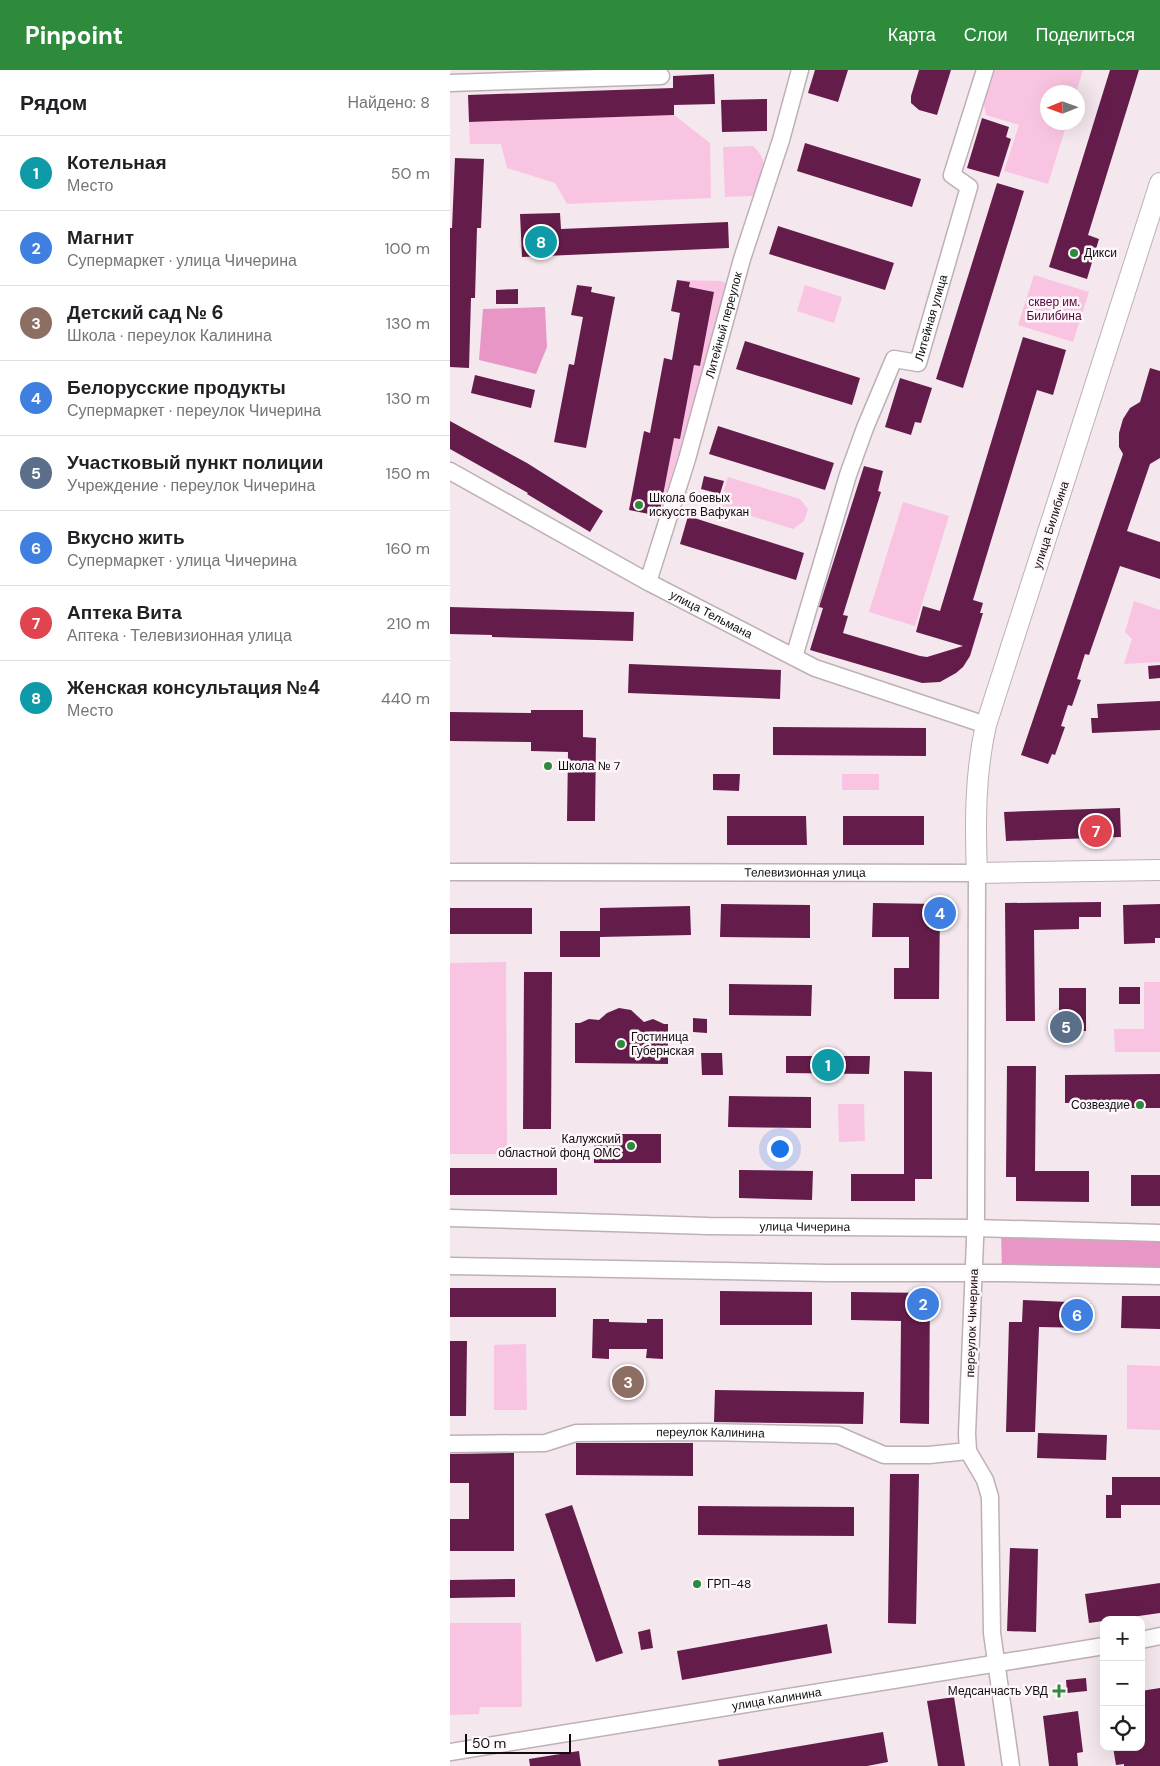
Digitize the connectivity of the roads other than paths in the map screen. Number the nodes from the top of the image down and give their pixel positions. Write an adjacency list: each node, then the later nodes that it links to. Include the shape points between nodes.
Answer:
1 (800, 70): 7 (street, Литейный переулок)
2 (985, 70): 8 (street, Литейная улица, via 952,176 968,187 918,364 894,359 848,476)
3 (661, 76): 4 (street)
4 (450, 83)
5 (1160, 183): 9 (main road, улица Билибина)
6 (450, 470): 7 (street, улица Тельмана)
7 (648, 582): 8 (street, улица Тельмана)
8 (794, 657): 9 (street, улица Тельмана, via 815,668)
9 (986, 725): 12 (main road, улица Билибина, via 979,766)
10 (1160, 870): 12 (main road, Телевизионная улица)
11 (450, 872): 12 (street, Телевизионная улица)
12 (977, 873): 14 (street, переулок Чичерина)
13 (450, 1218): 14 (street, улица Чичерина, via 708,1226)
14 (975, 1228): 15 (street, улица Чичерина); 17 (street, переулок Чичерина)
15 (1160, 1233)
16 (450, 1266): 17 (street)
17 (974, 1273): 18 (street); 20 (street, переулок Чичерина)
18 (1160, 1276)
19 (450, 1444): 20 (street, переулок Калинина, via 545,1443 576,1433 725,1433 838,1435 884,1455)
20 (968, 1451): 24 (street, переулок Чичерина, via 985,1480 990,1497 992,1633)
21 (1160, 1636): 22 (street)
22 (1145, 1639)
23 (1100, 1647): 24 (street, улица Калинина)
24 (996, 1664): 25 (street, улица Калинина); 26 (street, переулок Чичерина)
25 (450, 1752)
26 (1011, 1766)

